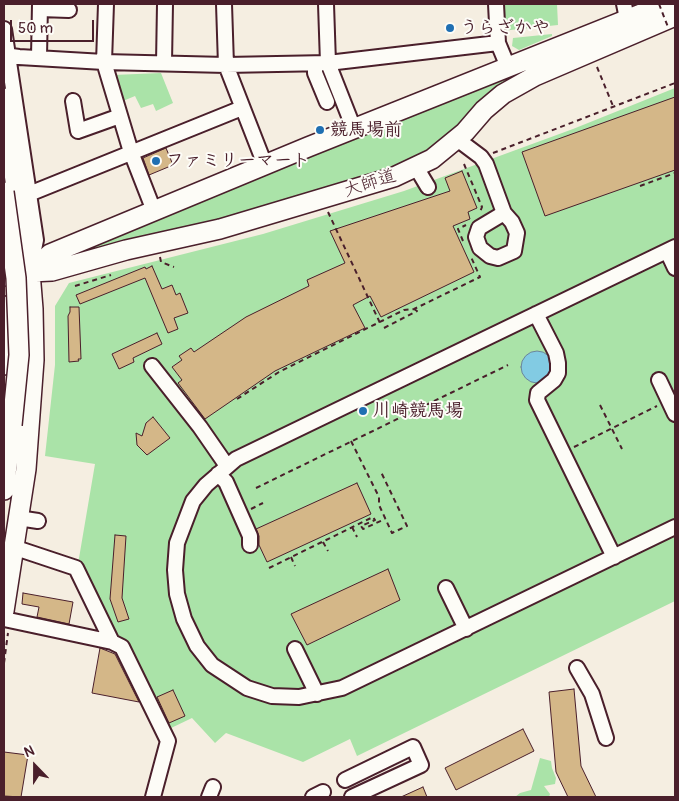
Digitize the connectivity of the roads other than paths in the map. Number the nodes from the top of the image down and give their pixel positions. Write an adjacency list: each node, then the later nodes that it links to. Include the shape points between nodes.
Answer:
1 (106, 4): 15 (street)
2 (165, 4): 16 (street)
3 (224, 4): 18 (street)
4 (326, 4): 17 (street)
5 (496, 4): 12 (street)
6 (666, 4): 9 (highway)
7 (40, 6): 8 (street); 14 (street)
8 (69, 10)
9 (626, 11): 19 (highway)
10 (672, 22): 26 (highway, 大師道, via 535,76 503,94)
11 (4, 29): 13 (street)
12 (498, 43): 17 (street); 19 (street)
13 (6, 55): 14 (street); 32 (street)
14 (39, 57): 15 (street)
15 (104, 62): 16 (street); 24 (street)
16 (164, 63): 18 (street)
17 (322, 64): 18 (street); 21 (street, via 315,73); 25 (street)
18 (226, 65): 23 (street)
19 (508, 67): 25 (highway)
20 (73, 100): 24 (street, via 78,131)
21 (327, 102)
22 (6, 107): 37 (highway)
23 (242, 108): 27 (street); 28 (street)
24 (120, 116): 27 (street)
25 (354, 128): 28 (highway)
26 (457, 139): 29 (highway, 大師道); 34 (street, via 486,164)
27 (131, 152): 32 (street); 33 (street)
28 (265, 165): 33 (highway)
29 (416, 167): 30 (street); 37 (highway, 大師道, via 394,177 220,229 52,270)
30 (428, 187)
31 (4, 192): 47 (highway, bridge, via 16,278 19,355)
32 (29, 194): 37 (street, via 36,240)
33 (154, 210): 37 (highway, via 50,254)
34 (504, 213)
35 (671, 249): 36 (street); 40 (street)
36 (675, 268)
37 (30, 272): 38 (highway, 大師道); 48 (highway, via 34,360 26,469)
38 (4, 276)
39 (4, 306): 41 (highway)
40 (536, 314): 46 (street, via 236,459); 53 (street, via 558,363 558,373 538,393 537,400)
41 (4, 365)
42 (152, 366): 46 (street, via 200,428)
43 (659, 380): 44 (street)
44 (668, 400): 45 (street)
45 (675, 414)
46 (223, 470): 51 (street, via 250,536); 60 (street, via 193,501 177,543 177,594 184,619 197,646 212,665 246,688 272,696)
47 (4, 490)
48 (18, 518): 49 (street); 52 (highway)
49 (38, 521)
50 (675, 527): 53 (street)
51 (250, 545)
52 (13, 547): 55 (highway); 57 (street, via 76,568)
53 (614, 557): 56 (street)
54 (446, 588): 56 (street)
55 (5, 620): 57 (street)
56 (466, 629): 60 (street, via 342,688)
57 (112, 642): 63 (street, via 122,647 168,741)
58 (295, 648): 60 (street)
59 (577, 668): 61 (street, via 592,694)
60 (317, 694)
61 (606, 738)
62 (345, 780): 64 (street, via 413,747 421,765)
63 (156, 795)
64 (352, 797)

